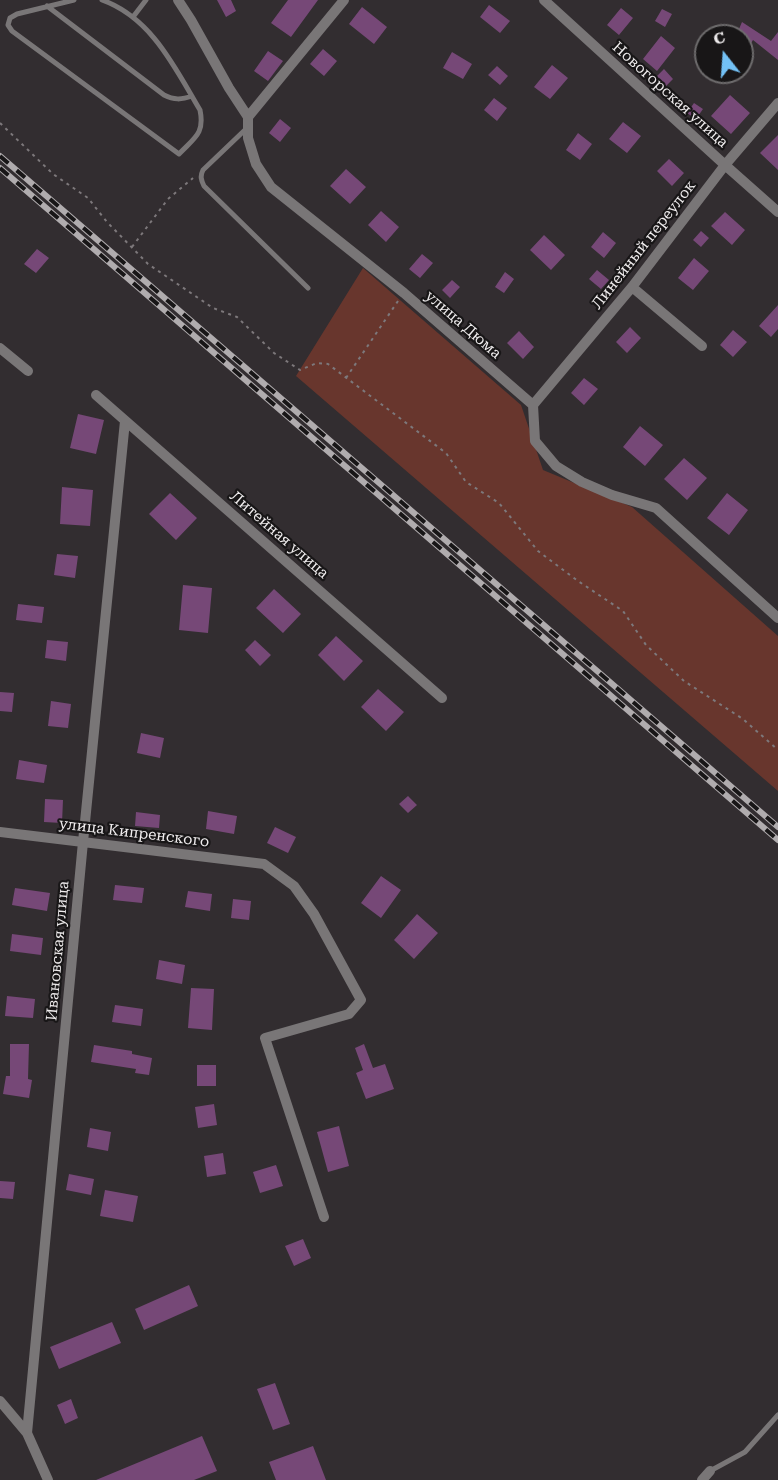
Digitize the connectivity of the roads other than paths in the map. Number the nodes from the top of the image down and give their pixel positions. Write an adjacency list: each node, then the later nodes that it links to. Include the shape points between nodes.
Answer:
1 (74, 0): 7 (lane)
2 (102, 0): 8 (lane)
3 (146, 0): 8 (lane)
4 (178, 0): 11 (street, улица Дюма)
5 (344, 0): 11 (street)
6 (544, 0): 12 (street, Новогорская улица)
7 (48, 6): 9 (lane, via 164,95 173,99); 9 (lane, via 17,14 8,25 179,153 200,132 203,122)
8 (133, 17): 9 (lane, via 162,47)
9 (192, 96)
10 (778, 103): 12 (street, Линейный переулок)
11 (247, 123): 15 (lane, via 203,170 201,181); 20 (street, улица Дюма, via 256,164 271,187 404,293)
12 (725, 165): 13 (street, Новогорская улица); 14 (street, Линейный переулок)
13 (778, 212)
14 (632, 287): 16 (street); 20 (street, Линейный переулок)
15 (308, 288)
16 (702, 346)
17 (0, 348): 18 (street)
18 (28, 371)
19 (96, 395): 21 (street, Литейная улица)
20 (533, 405): 22 (street, via 535,441 556,466 612,495 656,508)
21 (125, 421): 23 (street, Литейная улица); 25 (street, Ивановская улица)
22 (778, 618)
23 (442, 698)
24 (0, 832): 25 (street, улица Кипренского)
25 (83, 842): 26 (street, улица Кипренского, via 264,864 294,886 314,914 361,1000 350,1014 265,1038); 29 (street, Ивановская улица)
26 (324, 1217)
27 (0, 1401): 29 (street)
28 (778, 1415): 30 (lane, via 745,1452)
29 (27, 1433): 31 (street, Ивановская улица)
30 (710, 1471): 32 (street)
31 (48, 1480)
32 (702, 1480)

